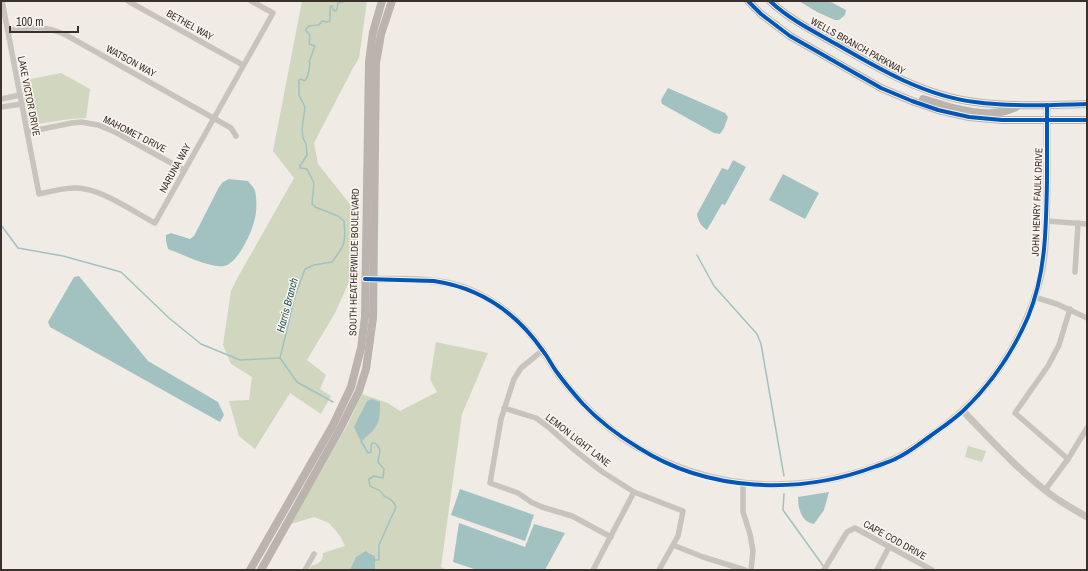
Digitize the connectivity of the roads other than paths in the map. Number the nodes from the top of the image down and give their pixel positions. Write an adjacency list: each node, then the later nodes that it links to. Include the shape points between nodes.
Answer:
1 (2, 1): 10 (street, LAKE VICTOR DRIVE)
2 (128, 1): 9 (street, BETHEL WAY)
3 (143, 1): 9 (street)
4 (251, 1): 11 (street, NARUNA WAY, via 272,13)
5 (382, 1): 12 (main road, SOUTH HEATHERWILDE BOULEVARD, via 373,32 369,62)
6 (392, 1): 12 (main road, SOUTH HEATHERWILDE BOULEVARD, via 381,34)
7 (748, 1): 15 (main road, via 790,36 880,88)
8 (770, 1): 18 (main road, WELLS BRANCH PARKWAY, via 802,24 859,58 917,87 974,102)
9 (139, 7): 11 (street, BETHEL WAY)
10 (8, 31): 13 (street, LAKE VICTOR DRIVE); 21 (street, WATSON WAY, via 49,28)
11 (243, 65): 21 (street, NARUNA WAY)
12 (371, 91): 32 (main road, SOUTH HEATHERWILDE BOULEVARD); 33 (main road, SOUTH HEATHERWILDE BOULEVARD)
13 (20, 95): 14 (street); 16 (street, LAKE VICTOR DRIVE)
14 (1, 99)
15 (912, 101): 18 (main road, via 920,98 953,108 991,113); 22 (main road, via 969,117)
16 (22, 104): 20 (street); 24 (street, LAKE VICTOR DRIVE)
17 (1087, 104): 19 (main road, WELLS BRANCH PARKWAY)
18 (1023, 105): 19 (main road, WELLS BRANCH PARKWAY)
19 (1047, 105): 22 (street, JOHN HENRY FAULK DRIVE)
20 (1, 107)
21 (214, 118): 25 (street, WATSON WAY, via 231,128); 26 (street, NARUNA WAY)
22 (1047, 120): 23 (main road); 28 (street, JOHN HENRY FAULK DRIVE)
23 (1087, 120)
24 (27, 132): 26 (street, MAHOMET DRIVE, via 72,123 98,124); 27 (street, LAKE VICTOR DRIVE)
25 (236, 136)
26 (184, 170): 27 (street, NARUNA WAY, via 155,223 103,195 85,189)
27 (39, 194)
28 (1046, 221): 29 (street); 34 (street, JOHN HENRY FAULK DRIVE, via 1045,253)
29 (1078, 223): 30 (street); 31 (street)
30 (1087, 224)
31 (1075, 272)
32 (365, 279): 33 (street, JOHN HENRY FAULK DRIVE); 42 (main road, SOUTH HEATHERWILDE BOULEVARD, via 365,317 361,348 351,387)
33 (374, 279): 37 (street, JOHN HENRY FAULK DRIVE, via 434,281 465,288 488,298 503,309 521,324); 43 (main road, SOUTH HEATHERWILDE BOULEVARD, via 373,318 366,369 359,391)
34 (1034, 298): 35 (street); 39 (street, JOHN HENRY FAULK DRIVE, via 1028,318 1011,350 990,382)
35 (1070, 309): 36 (street); 41 (street, via 1059,345 1048,366 1015,413)
36 (1087, 318)
37 (543, 350): 38 (street, via 521,368 514,379); 44 (street, JOHN HENRY FAULK DRIVE, via 556,372 584,405 616,433 642,450 687,471)
38 (504, 408): 46 (street, LEMON LIGHT LANE, via 536,418 595,466); 48 (street, via 490,483 518,493 542,507 572,516)
39 (963, 411): 44 (street, JOHN HENRY FAULK DRIVE, via 897,458 862,471 801,484); 45 (street, via 1014,464)
40 (1087, 428): 41 (street)
41 (1068, 459): 45 (street)
42 (312, 461): 43 (main road); 53 (main road, SOUTH HEATHERWILDE BOULEVARD)
43 (320, 466): 54 (main road, SOUTH HEATHERWILDE BOULEVARD)
44 (743, 483): 59 (street, via 743,512 753,551)
45 (1045, 490): 47 (street)
46 (634, 492): 48 (street); 49 (street, LEMON LIGHT LANE, via 683,511)
47 (1087, 517)
48 (611, 536): 56 (street)
49 (673, 545): 57 (street); 58 (street)
50 (890, 547): 52 (street, CAPE COD DRIVE, via 855,528 847,532); 60 (street); 61 (street, CAPE COD DRIVE)
51 (314, 554): 55 (street)
52 (825, 567)
53 (250, 570)
54 (261, 570)
55 (305, 570)
56 (593, 570)
57 (659, 570)
58 (745, 570)
59 (751, 570)
60 (877, 570)
61 (932, 570)

